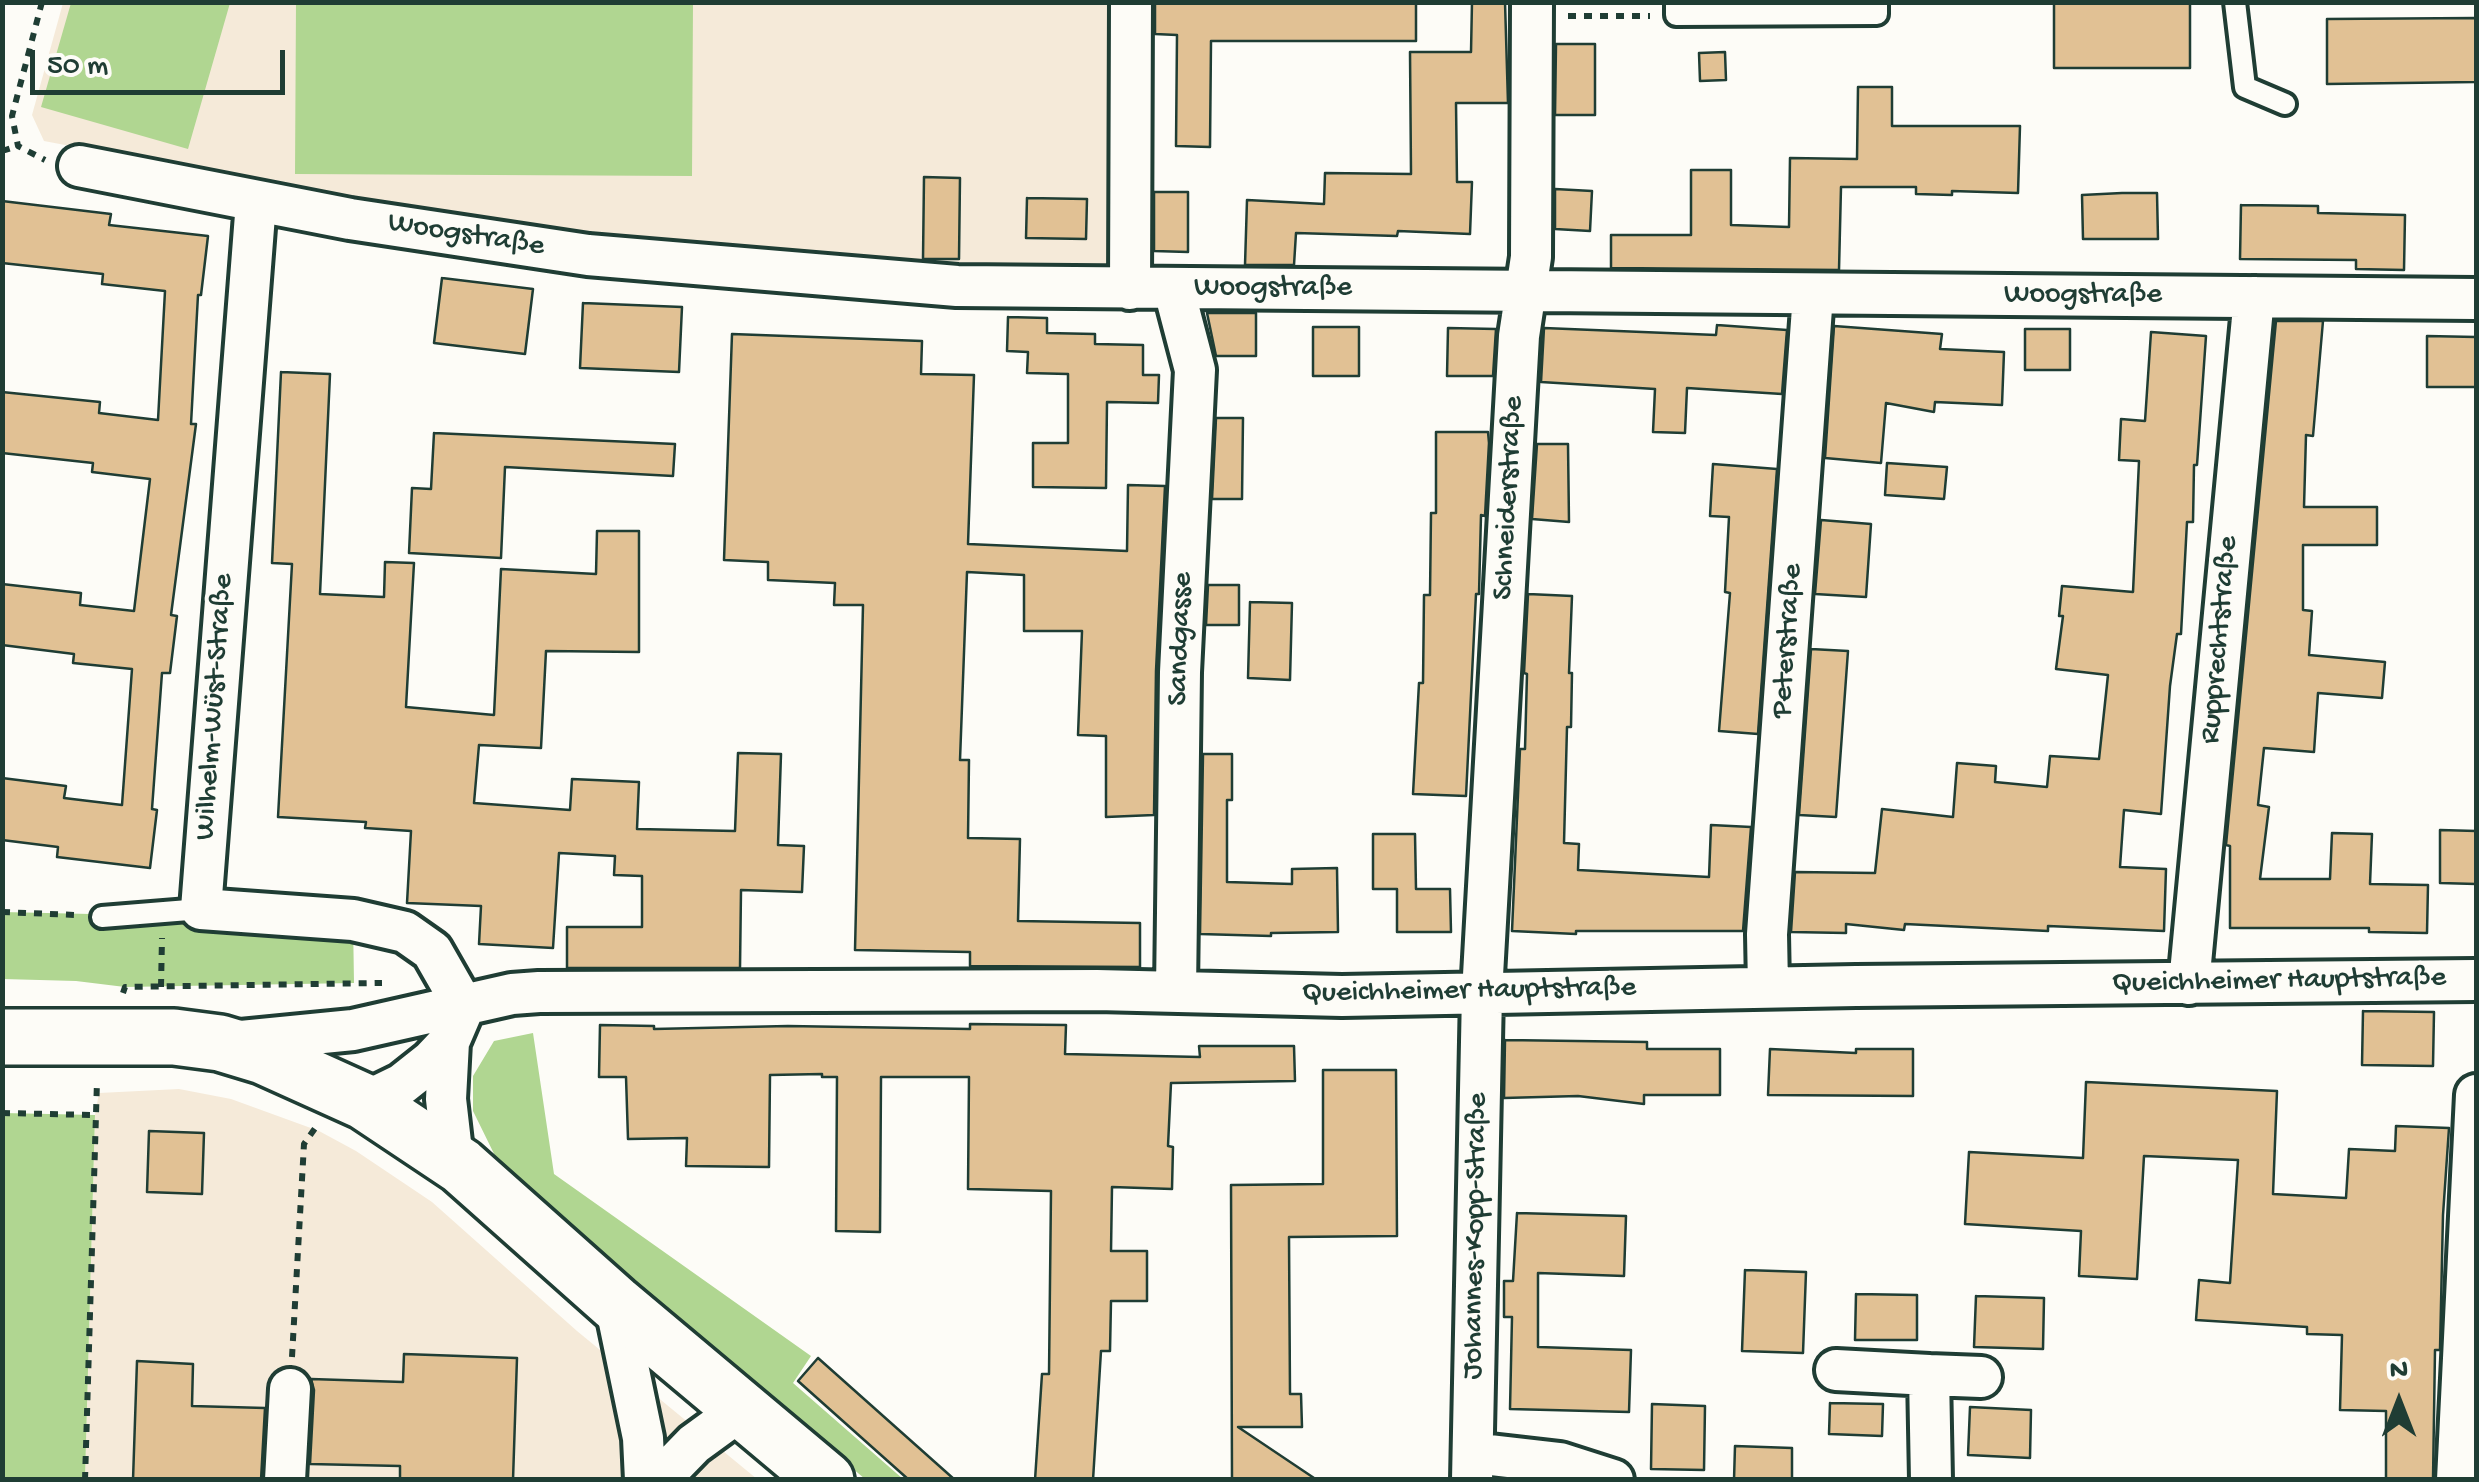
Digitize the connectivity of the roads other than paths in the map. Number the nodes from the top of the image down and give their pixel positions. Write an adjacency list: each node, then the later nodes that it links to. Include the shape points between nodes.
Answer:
1 (1131, 2): 9 (street)
2 (1877, 2): 4 (lane, via 1877,14)
3 (2235, 2): 6 (lane, via 2245,88)
4 (1676, 9)
5 (1532, 10): 10 (street, Schneiderstraße, via 1531,258)
6 (2286, 104)
7 (79, 166): 8 (street, Woogstraße)
8 (256, 202): 9 (street, Woogstraße, via 642,260 910,283); 15 (street, Wilhelm-Wüst-Straße)
9 (1130, 289): 11 (street, Woogstraße)
10 (1525, 289): 11 (street, Woogstraße); 12 (street, Woogstraße); 21 (street, Schneiderstraße)
11 (1174, 290): 20 (street, Sandgasse, via 1195,370 1178,726)
12 (1813, 294): 13 (street, Woogstraße); 19 (street, Peterstraße, via 1766,934)
13 (2254, 297): 14 (street, Woogstraße); 18 (street, Rupprechtstraße)
14 (2476, 299)
15 (182, 910): 16 (lane); 23 (street, via 354,920 405,932 432,950)
16 (102, 916)
17 (2476, 980): 18 (street, Queichheimer Hauptstraße)
18 (2189, 984): 19 (street, Queichheimer Hauptstraße)
19 (1768, 987): 21 (street, Queichheimer Hauptstraße)
20 (1176, 991): 21 (street, Queichheimer Hauptstraße); 23 (street, Queichheimer Hauptstraße, via 540,992 512,994)
21 (1482, 993): 35 (street, Johannes-Kopp-Straße)
22 (392, 1002): 23 (street, Queichheimer Hauptstraße); 25 (street, Queichheimer Hauptstraße, via 353,1030); 27 (street, via 380,1053)
23 (457, 1025): 27 (street, Queichheimer Hauptstraße, via 402,1084); 28 (street, via 446,1099)
24 (2, 1037): 25 (main road, via 174,1037)
25 (220, 1044): 27 (main road)
26 (2476, 1095): 36 (street)
27 (353, 1096): 28 (main road)
28 (453, 1160): 29 (main road)
29 (614, 1303): 34 (main road); 38 (street, via 643,1438)
30 (1836, 1370): 31 (street)
31 (1928, 1375): 32 (street); 42 (street)
32 (1981, 1377)
33 (290, 1388): 37 (street)
34 (742, 1409): 39 (street); 40 (main road)
35 (1472, 1466): 41 (street, via 1560,1463)
36 (2463, 1477)
37 (285, 1480)
38 (645, 1480)
39 (659, 1480)
40 (826, 1480)
41 (1613, 1480)
42 (1931, 1480)

